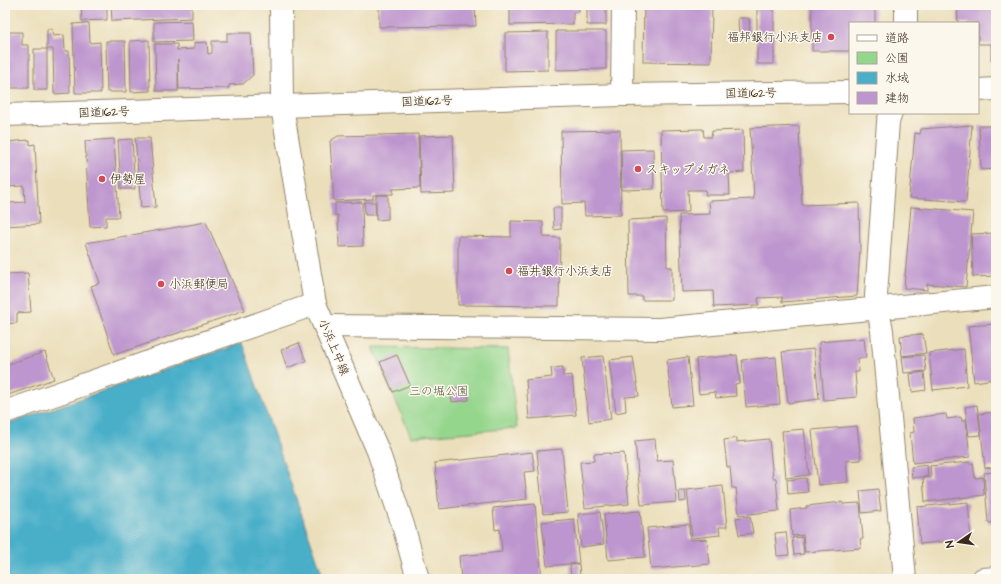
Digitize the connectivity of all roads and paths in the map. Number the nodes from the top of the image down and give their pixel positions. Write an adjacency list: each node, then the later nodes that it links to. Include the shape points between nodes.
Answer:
1 (281, 5): 9 (main road, 小浜上中線)
2 (623, 5): 8 (main road)
3 (906, 5): 4 (main road)
4 (906, 22)
5 (979, 90): 6 (main road)
6 (996, 90)
7 (849, 92): 8 (main road, 国道162号)
8 (622, 95): 9 (main road, 国道162号)
9 (282, 107): 11 (main road, 国道162号); 13 (main road, 小浜上中線)
10 (892, 114): 14 (main road, via 888,122 877,288)
11 (5, 115)
12 (996, 297): 14 (main road)
13 (315, 304): 15 (main road, 小浜上中線); 16 (main road)
14 (878, 308): 15 (main road, via 660,329); 19 (main road)
15 (325, 326): 18 (main road, 小浜上中線, via 378,451)
16 (5, 412)
17 (996, 578): 20 (main road)
18 (418, 579)
19 (905, 579)
20 (983, 579)

